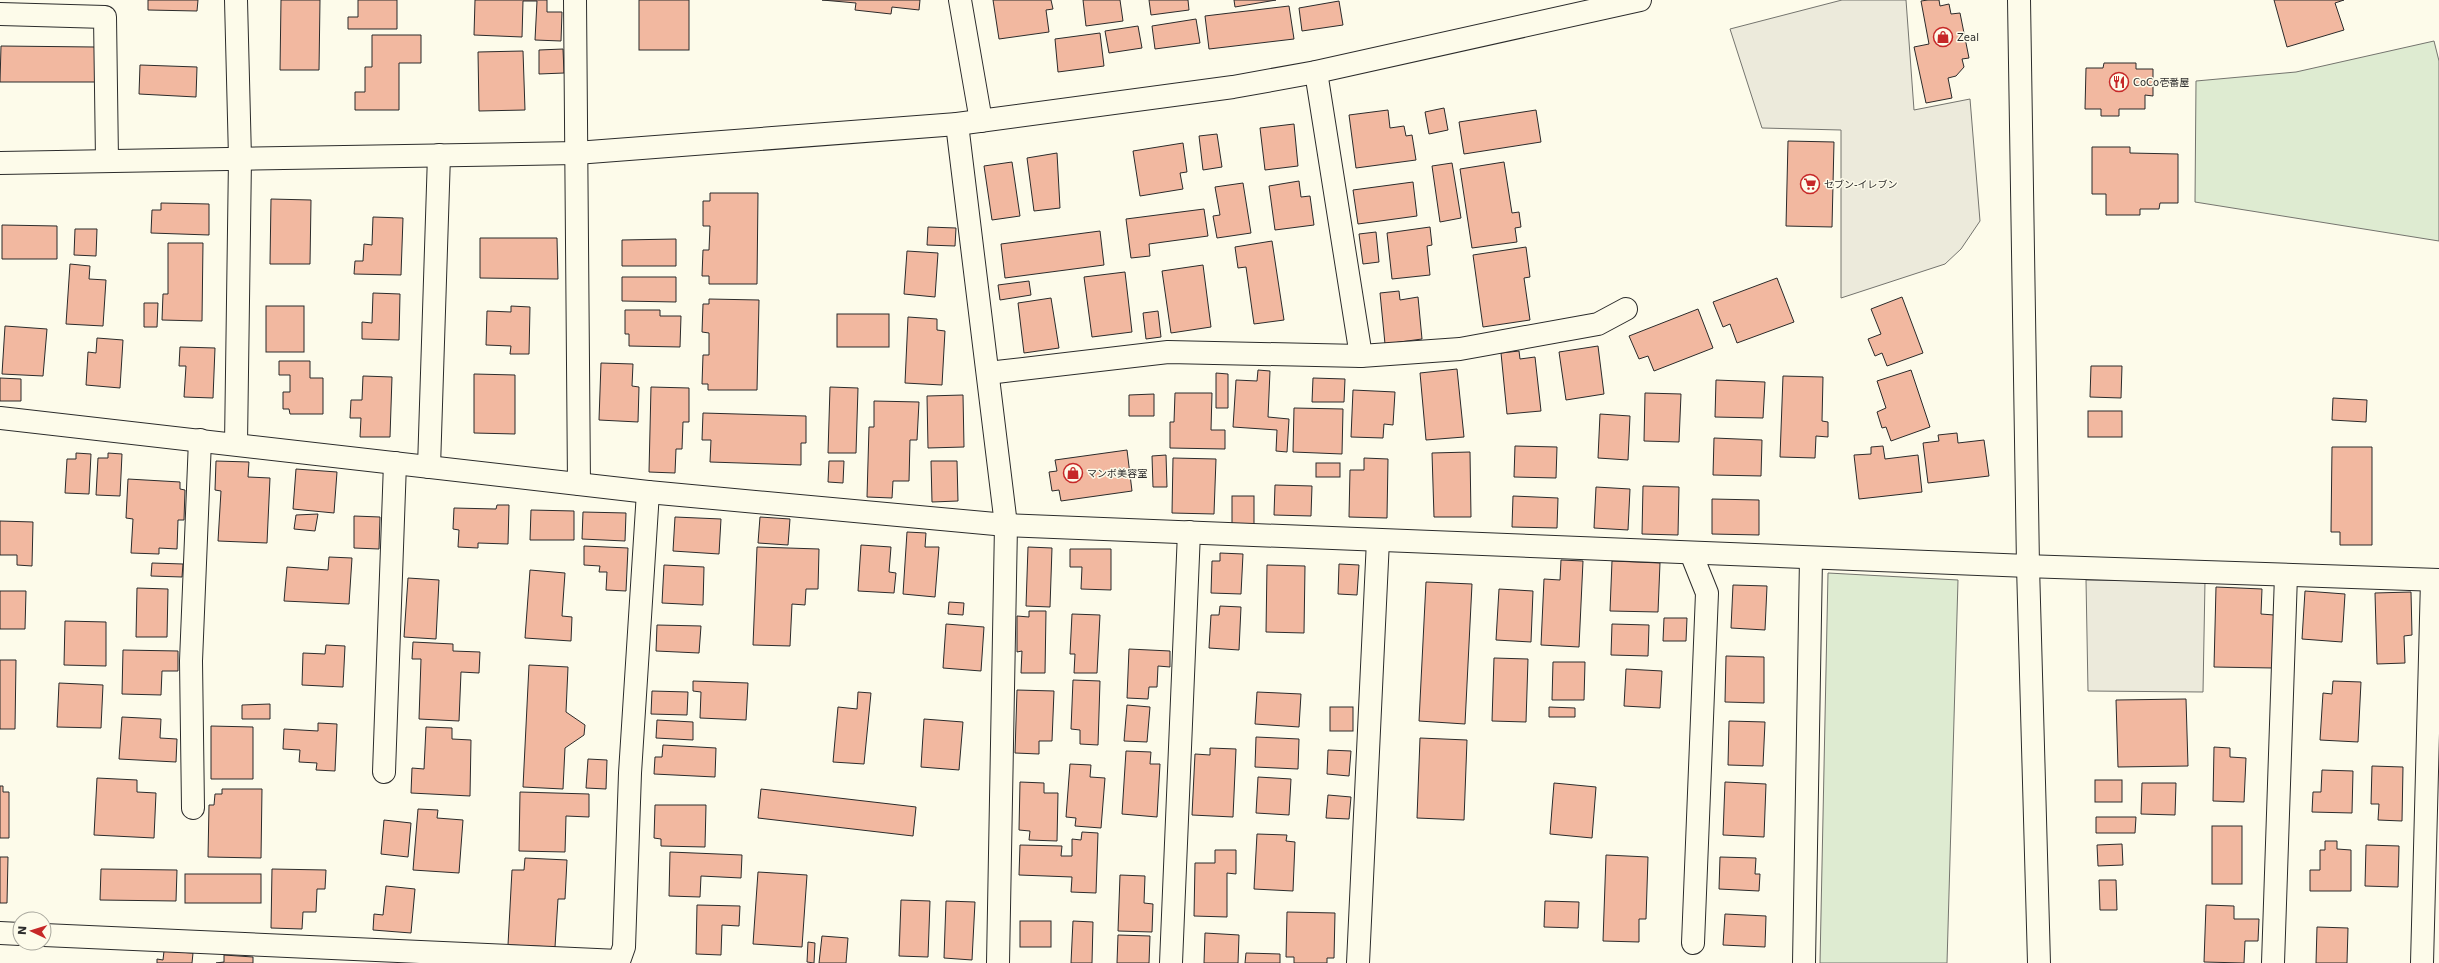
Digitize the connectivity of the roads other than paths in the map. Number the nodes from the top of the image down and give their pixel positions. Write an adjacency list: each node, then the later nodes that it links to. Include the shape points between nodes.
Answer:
1 (236, 0): 12 (street)
2 (575, 0): 10 (street)
3 (960, 0): 8 (street)
4 (1640, 0): 7 (street)
5 (2019, 0): 30 (street)
6 (0, 14): 13 (street, via 105,17)
7 (1316, 72): 8 (street, via 1233,87); 16 (street)
8 (981, 121): 9 (street)
9 (957, 124): 10 (street); 17 (street)
10 (576, 152): 11 (street); 23 (street)
11 (439, 155): 12 (street); 22 (street)
12 (240, 158): 13 (street); 20 (street)
13 (106, 160): 14 (street)
14 (0, 163)
15 (1626, 309): 16 (street, via 1598,324 1468,348)
16 (1361, 356): 17 (street, via 1168,352)
17 (988, 373): 25 (street)
18 (0, 418): 19 (street)
19 (200, 440): 20 (street); 34 (street, via 191,661)
20 (236, 444): 21 (street)
21 (395, 463): 22 (street); 33 (street)
22 (429, 467): 23 (street)
23 (579, 484): 24 (street)
24 (648, 492): 25 (street); 37 (street, via 630,772 624,947 619,961)
25 (1006, 525): 26 (street); 39 (street)
26 (1189, 532): 27 (street); 40 (street)
27 (1378, 540): 28 (street); 41 (street)
28 (1691, 553): 29 (street); 38 (street, via 1707,593)
29 (1811, 558): 30 (street); 42 (street)
30 (2028, 566): 31 (street); 43 (street)
31 (2286, 575): 32 (street); 44 (street)
32 (2435, 580): 45 (street)
33 (384, 772)
34 (193, 808)
35 (0, 933): 36 (street)
36 (12, 934)
37 (52, 935)
38 (1693, 943)
39 (998, 963)
40 (1171, 963)
41 (1358, 963)
42 (1804, 963)
43 (2039, 963)
44 (2273, 963)
45 (2422, 963)

